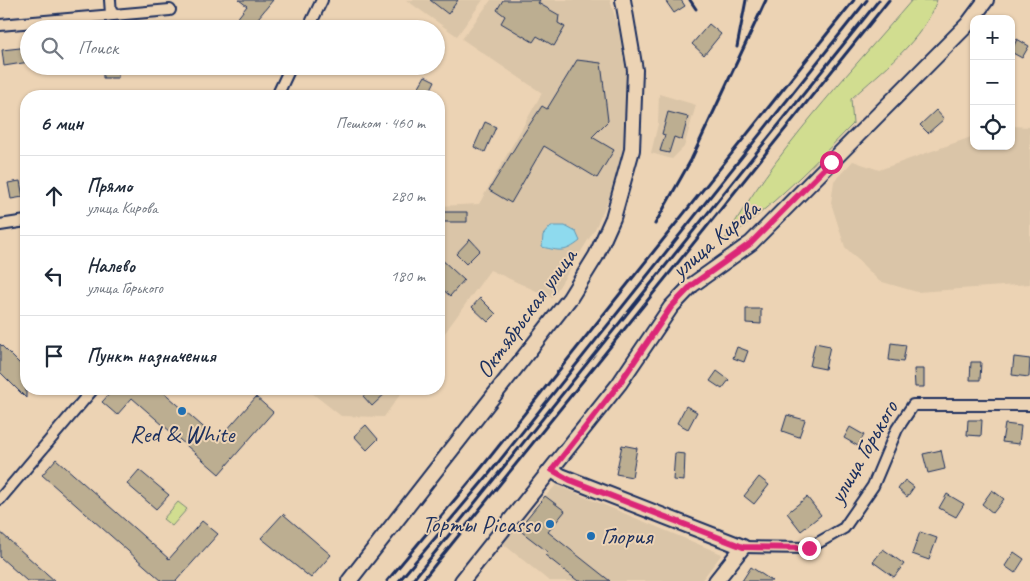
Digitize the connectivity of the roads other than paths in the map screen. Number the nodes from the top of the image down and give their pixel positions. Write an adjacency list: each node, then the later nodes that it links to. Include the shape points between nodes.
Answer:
1 (110, 0): 6 (street)
2 (322, 0): 8 (street)
3 (623, 0): 20 (street, Октябрьская улица, via 635,70 632,150 613,218 596,256 570,298)
4 (986, 0): 17 (street, улица Кирова, via 968,24 751,243 692,285 671,307 619,384)
5 (170, 10): 6 (street)
6 (111, 14): 7 (street)
7 (50, 20)
8 (312, 20)
9 (20, 23): 10 (street)
10 (0, 25)
11 (287, 75): 12 (street)
12 (280, 90)
13 (20, 222): 14 (street)
14 (0, 226)
15 (88, 395): 18 (street)
16 (1030, 405): 19 (street, улица Горького, via 913,405 897,429 873,486 844,528 809,548)
17 (552, 470): 19 (street, улица Горького, via 570,480); 21 (street, улица Кирова)
18 (0, 499)
19 (743, 547): 22 (street)
20 (349, 581)
21 (462, 581)
22 (716, 581)

